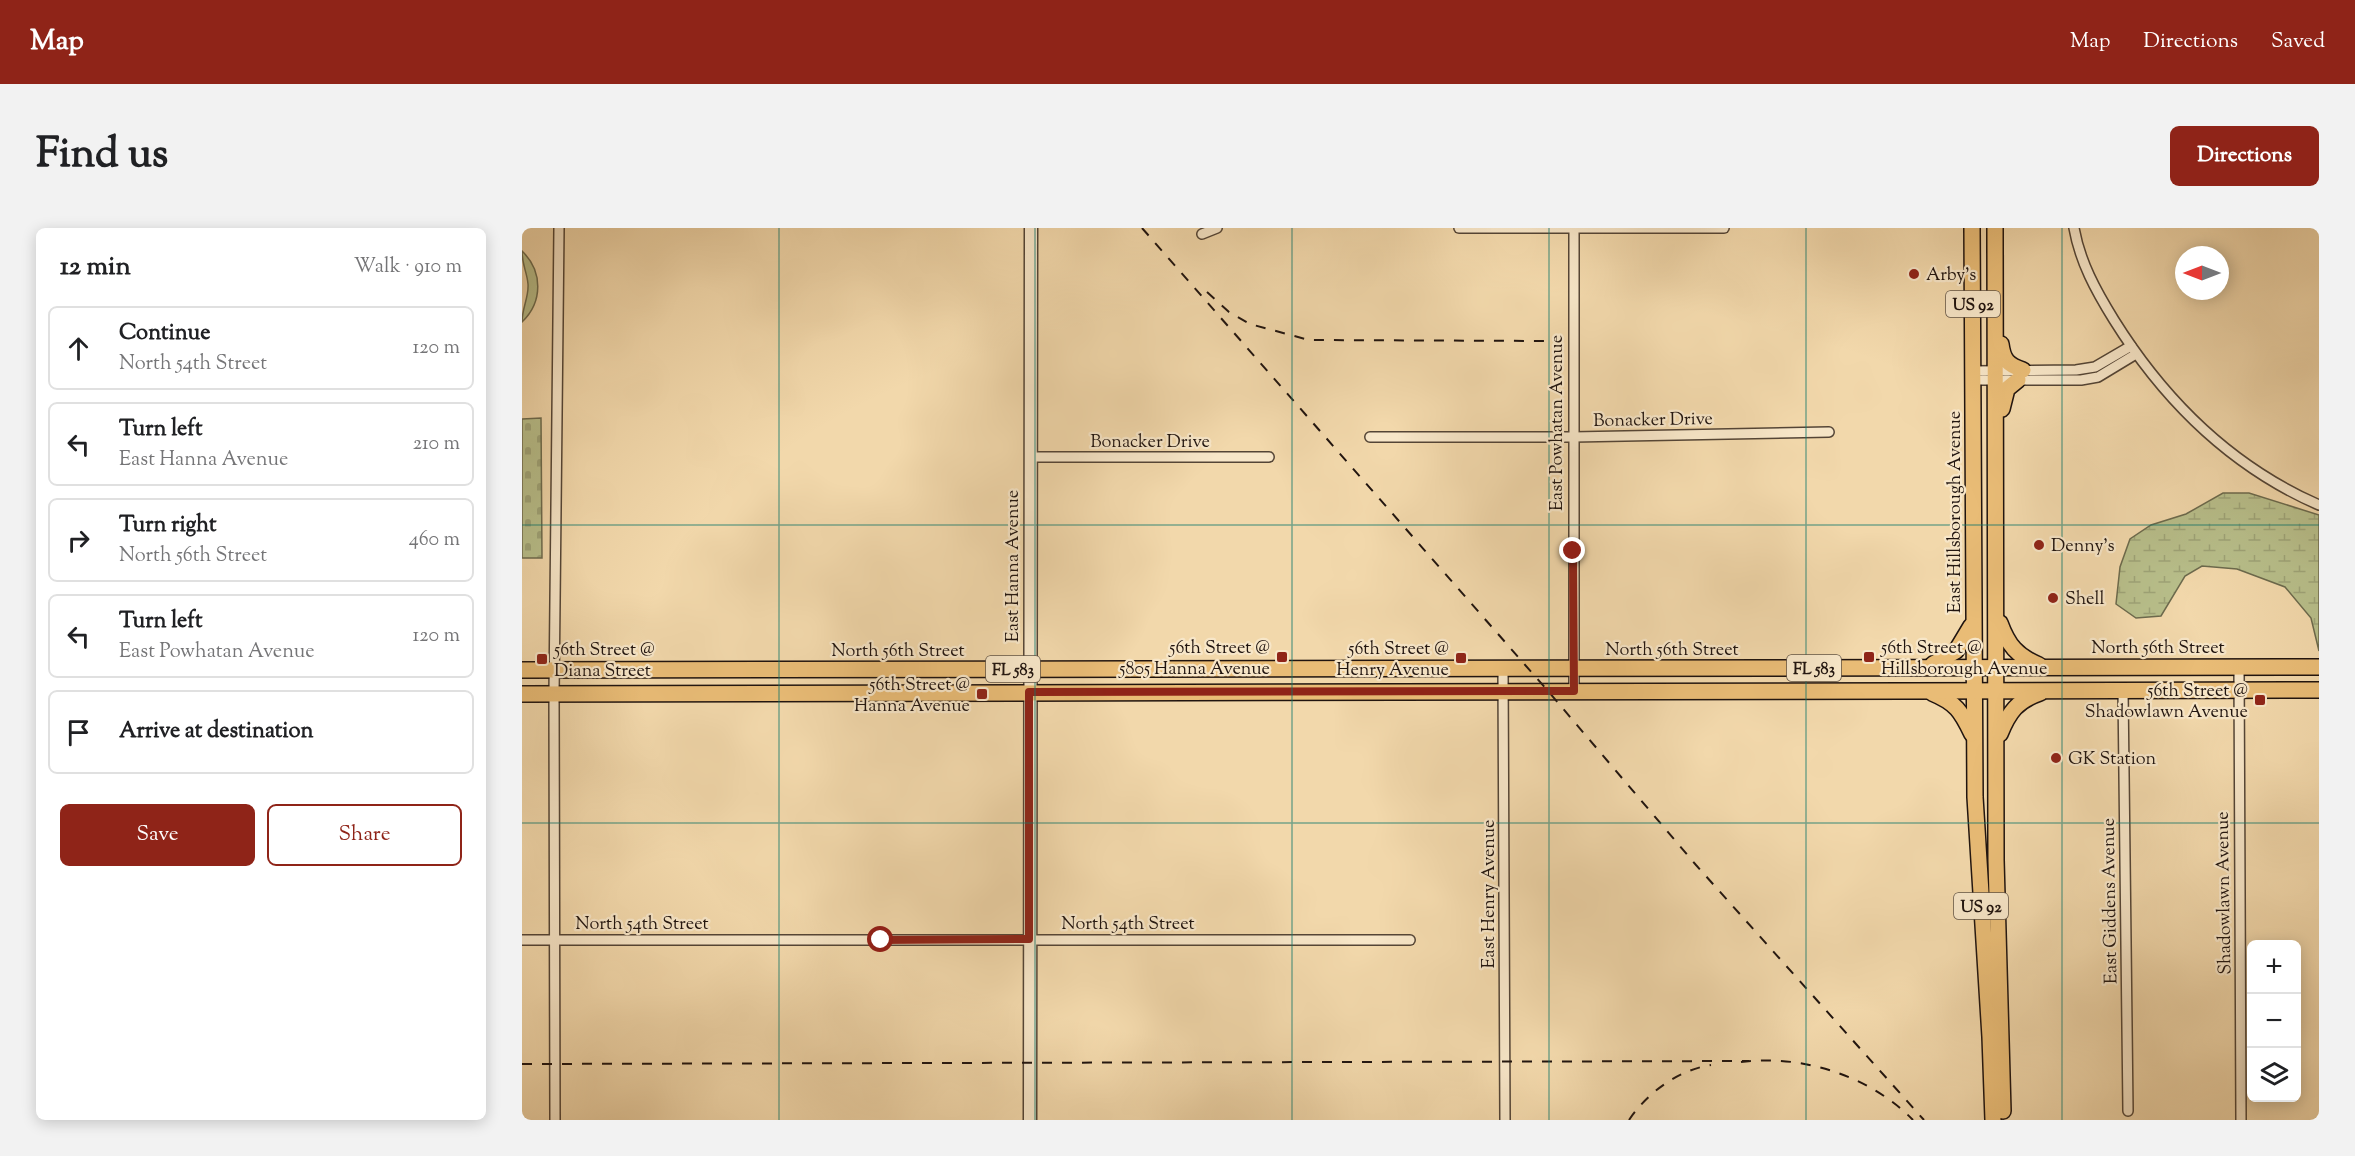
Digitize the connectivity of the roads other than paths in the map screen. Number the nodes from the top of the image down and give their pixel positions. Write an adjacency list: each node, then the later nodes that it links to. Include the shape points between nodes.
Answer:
1 (559, 228): 36 (street)
2 (1031, 228): 20 (street, East Hanna Avenue)
3 (1217, 228): 10 (street)
4 (1459, 228): 9 (street)
5 (1724, 228): 9 (street)
6 (1972, 228): 13 (main road, East Hillsborough Avenue / US 92)
7 (1995, 228): 11 (main road, US 92)
8 (2074, 228): 12 (street, via 2088,275)
9 (1574, 229): 18 (street, East Powhatan Avenue)
10 (1202, 234)
11 (1996, 322): 14 (main road, US 92); 15 (main road, via 2003,358)
12 (2133, 350): 15 (street, via 2097,377 2080,380); 22 (street, via 2158,383 2208,434 2265,477)
13 (1973, 375): 14 (street); 24 (main road, East Hillsborough Avenue / US 92)
14 (1996, 375): 15 (street); 19 (main road, US 92)
15 (2021, 375): 19 (main road, via 2003,397)
16 (1829, 432): 18 (street, Bonacker Drive)
17 (1370, 437): 18 (street, Bonacker Drive)
18 (1573, 437): 34 (street, East Powhatan Avenue)
19 (1996, 442): 23 (main road, US 92)
20 (1030, 457): 21 (street, Bonacker Drive); 31 (street, East Hanna Avenue)
21 (1269, 457)
22 (2319, 505)
23 (1997, 615): 27 (main road, US 92); 28 (main road, via 2014,650)
24 (1973, 617): 26 (main road, East Hillsborough Avenue / US 92); 30 (main road, via 1968,635 1956,651)
25 (2239, 666): 28 (main road, North 56th Street / FL 583); 29 (main road, North 56th Street / FL 583); 40 (street, Shadowlawn Avenue)
26 (1973, 667): 27 (main road, North 56th Street / FL 583); 30 (main road, North 56th Street / FL 583); 44 (main road, East Hillsborough Avenue / US 92)
27 (1997, 667): 28 (main road, North 56th Street / FL 583); 45 (main road, US 92)
28 (2043, 667)
29 (2319, 667)
30 (1924, 668): 34 (main road, North 56th Street / FL 583)
31 (1029, 669): 32 (main road, North 56th Street / FL 583); 37 (main road, North 56th Street / FL 583); 46 (street, East Hanna Avenue)
32 (1266, 669): 33 (main road, North 56th Street / FL 583); 47 (main road)
33 (1503, 669): 34 (main road, North 56th Street / FL 583); 48 (street, East Henry Avenue)
34 (1574, 669): 42 (street, East Powhatan Avenue)
35 (522, 670): 36 (main road, North 56th Street / FL 583)
36 (554, 670): 37 (main road, North 56th Street / FL 583); 51 (street)
37 (849, 670): 49 (main road)
38 (2048, 690): 39 (main road, FL 583); 45 (main road, FL 583); 53 (main road, via 2016,704)
39 (2123, 690): 40 (main road, FL 583); 58 (street, East Giddens Avenue)
40 (2238, 690): 41 (main road, FL 583); 64 (street, Shadowlawn Avenue)
41 (2319, 690)
42 (1574, 691): 43 (main road, FL 583); 48 (main road, FL 583)
43 (1927, 691): 44 (main road, FL 583); 52 (main road, via 1950,700 1959,709)
44 (1974, 691): 45 (main road, FL 583); 52 (main road, East Hillsborough Avenue / US 92)
45 (1997, 691): 53 (main road, US 92)
46 (1029, 692): 47 (main road, FL 583); 49 (main road, FL 583); 54 (street, East Hanna Avenue)
47 (1266, 692): 48 (main road, FL 583)
48 (1503, 692): 61 (street, East Henry Avenue)
49 (849, 693): 51 (main road, FL 583)
50 (522, 694): 51 (main road, FL 583)
51 (554, 694): 56 (street)
52 (1974, 739): 62 (main road, East Hillsborough Avenue / US 92)
53 (1997, 740): 63 (main road, US 92)
54 (1029, 939): 56 (street, North 54th Street); 57 (street, North 54th Street); 60 (street, East Hanna Avenue)
55 (522, 940): 56 (street, North 54th Street)
56 (554, 940): 59 (street)
57 (1410, 940)
58 (2128, 1111)
59 (555, 1120)
60 (1030, 1120)
61 (1504, 1120)
62 (1993, 1120)
63 (2003, 1120)
64 (2241, 1120)

